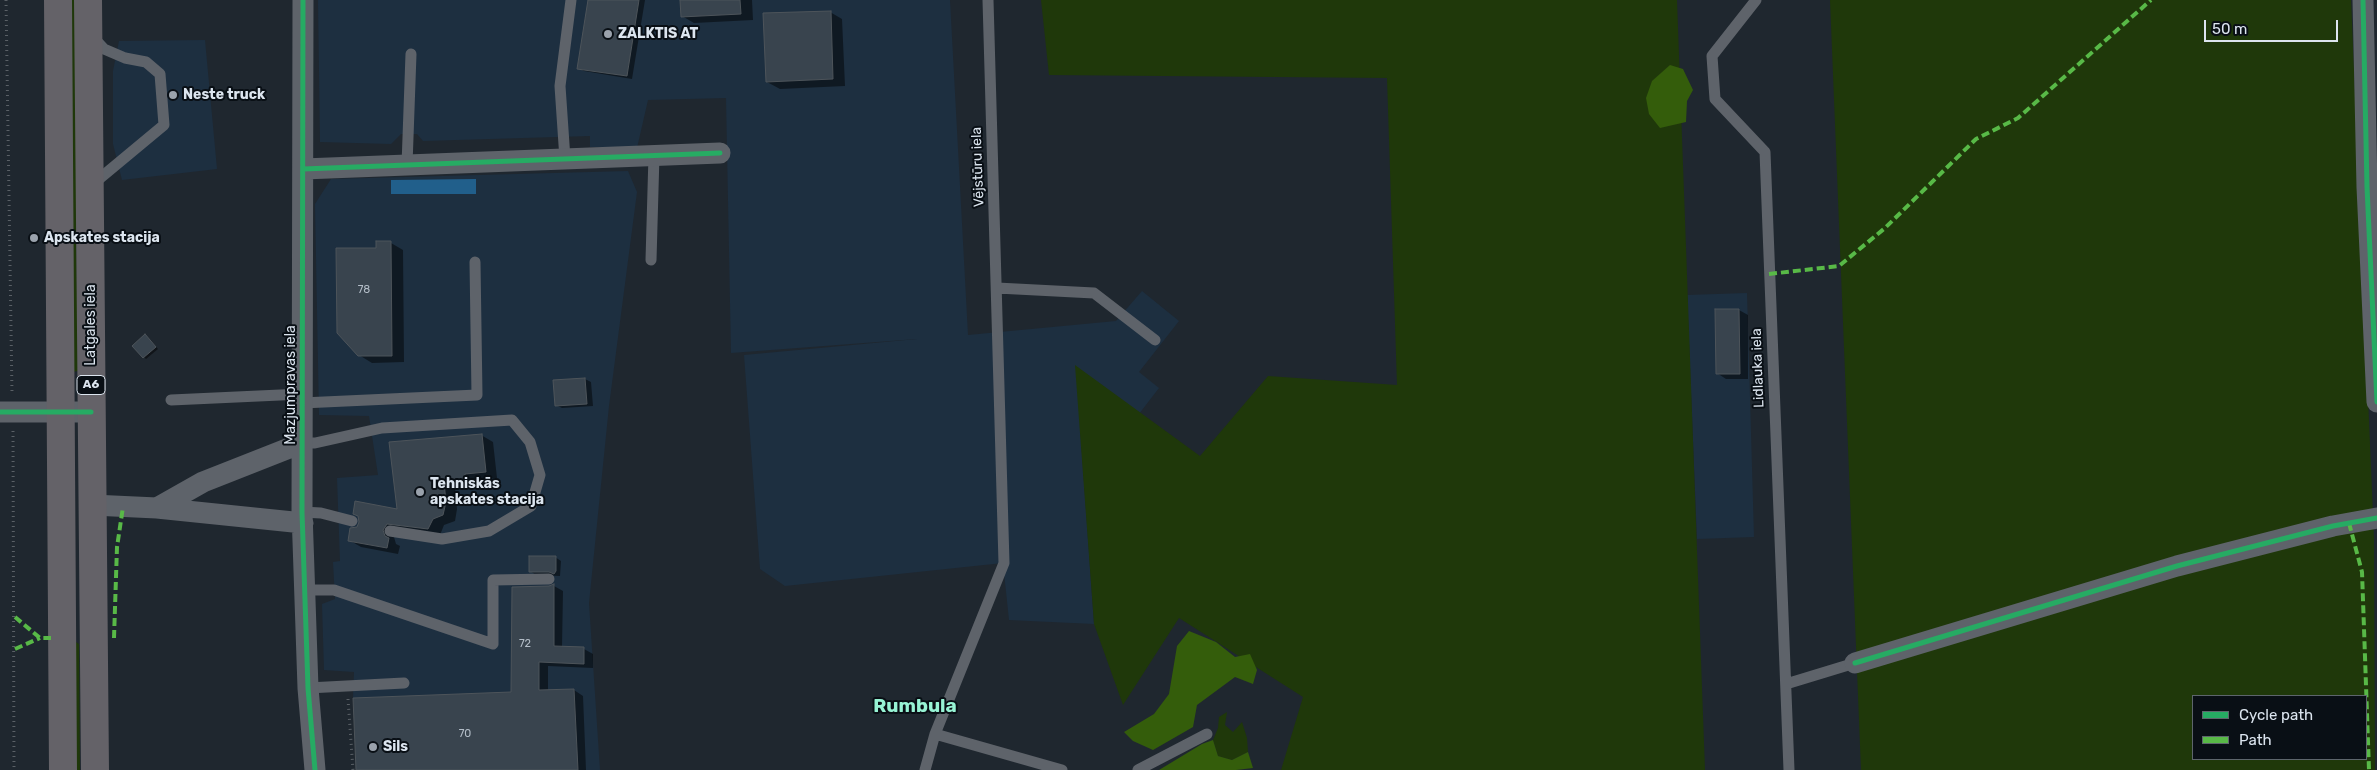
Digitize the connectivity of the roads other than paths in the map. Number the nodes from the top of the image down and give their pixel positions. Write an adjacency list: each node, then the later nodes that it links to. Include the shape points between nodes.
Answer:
1 (58, 0): 24 (highway, A6)
2 (88, 0): 8 (highway, Latgales iela / A6)
3 (303, 0): 14 (street, Mazjumpravas iela)
4 (572, 0): 12 (lane, via 560,86)
5 (988, 0): 18 (lane, Vējstūru iela)
6 (1756, 0): 37 (lane, Lidlauka iela, via 1712,56 1715,99 1765,152)
7 (2363, 0): 22 (street, via 2367,187)
8 (88, 31): 15 (highway, Latgales iela / A6); 15 (lane, via 104,48 125,58 146,62 160,74 164,125)
9 (411, 54): 13 (lane)
10 (720, 153): 11 (street)
11 (654, 156): 12 (street); 16 (lane)
12 (565, 159): 13 (street)
13 (407, 165): 14 (street)
14 (303, 169): 20 (street, Mazjumpravas iela)
15 (90, 187): 25 (highway, Latgales iela / A6)
16 (651, 260)
17 (475, 262): 20 (lane, via 477,395)
18 (997, 288): 19 (lane, via 1094,293); 39 (lane, Vējstūru iela, via 1004,563)
19 (1155, 340)
20 (302, 399): 21 (lane); 26 (street, Mazjumpravas iela)
21 (171, 400)
22 (2377, 402)
23 (6, 412): 24 (street)
24 (61, 412): 25 (street); 41 (highway, A6)
25 (91, 412): 27 (highway, Latgales iela / A6)
26 (302, 443): 28 (street, via 203,482); 29 (street, Mazjumpravas iela); 32 (lane, via 315,444 382,428 512,420 530,442 540,475 531,506 490,531 442,539)
27 (92, 505): 28 (street); 42 (highway, Latgales iela / A6)
28 (157, 508): 29 (street)
29 (302, 517): 31 (lane, via 321,513); 34 (street, Mazjumpravas iela)
30 (2377, 518): 35 (street, via 2177,566)
31 (352, 521)
32 (390, 532)
33 (549, 578): 34 (lane, via 493,580 493,644 334,590)
34 (305, 590): 38 (street, Mazjumpravas iela)
35 (1855, 662): 37 (lane)
36 (404, 682): 38 (lane)
37 (1786, 684): 47 (lane, Lidlauka iela)
38 (308, 688): 43 (street, Mazjumpravas iela)
39 (935, 734): 44 (lane, Vējstūru iela); 45 (lane)
40 (1207, 734): 46 (lane)
41 (63, 770)
42 (95, 770)
43 (315, 770)
44 (925, 770)
45 (1062, 770)
46 (1138, 770)
47 (1789, 770)

